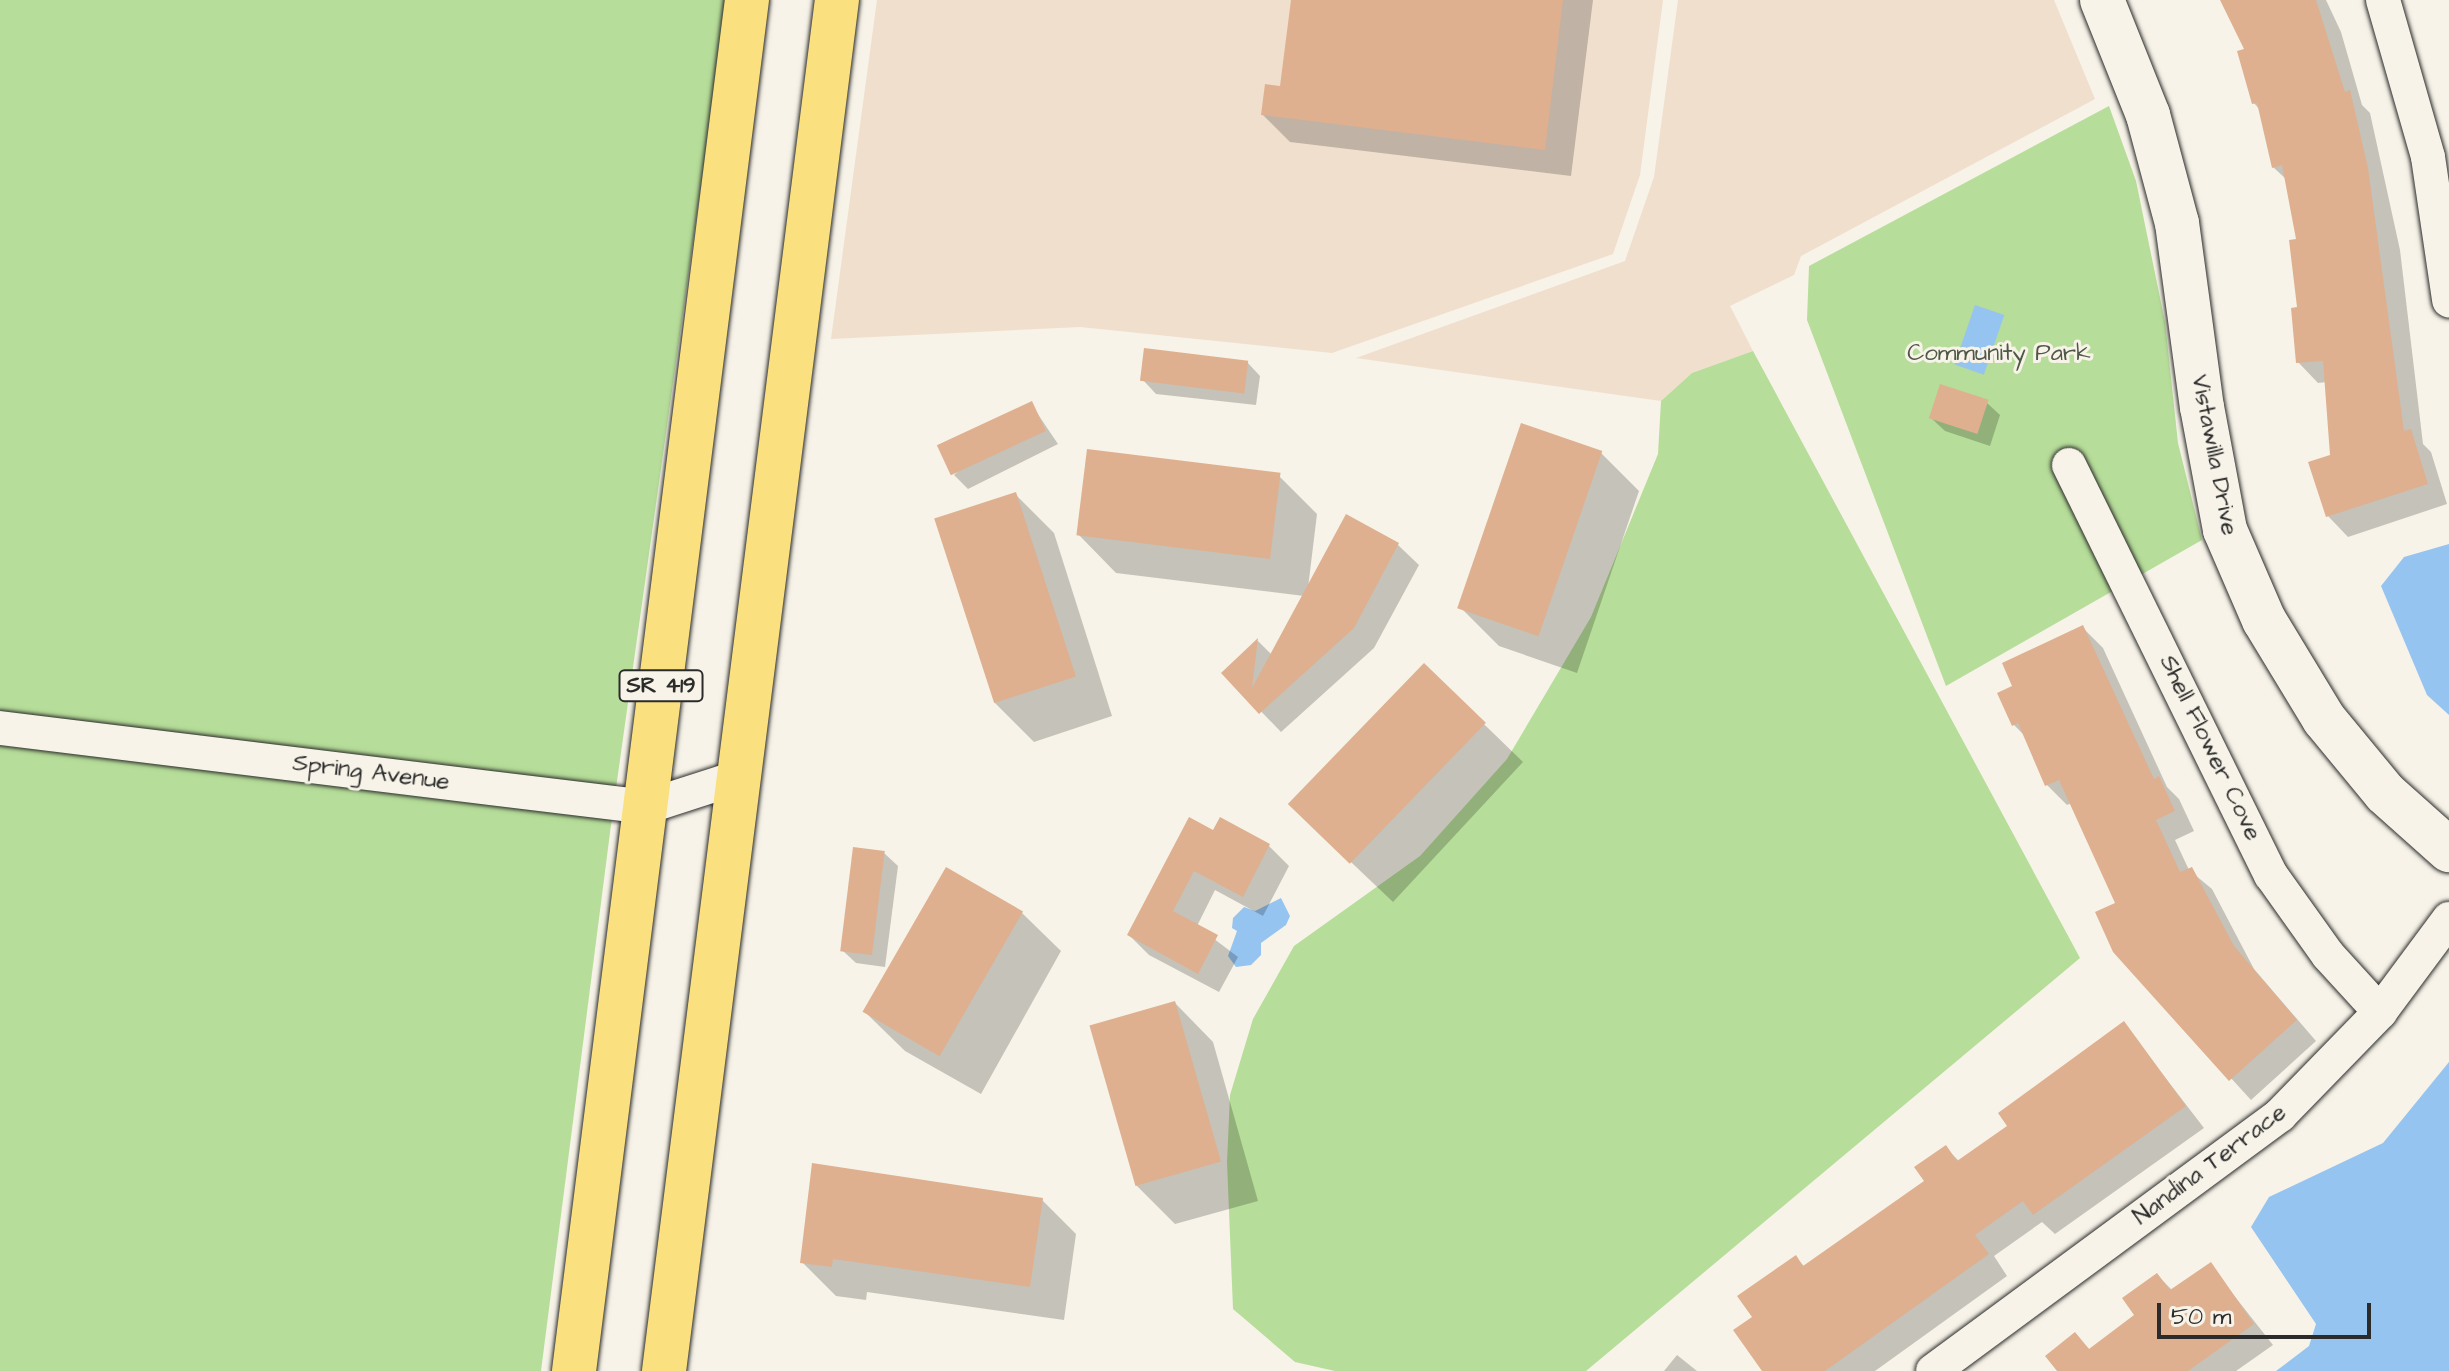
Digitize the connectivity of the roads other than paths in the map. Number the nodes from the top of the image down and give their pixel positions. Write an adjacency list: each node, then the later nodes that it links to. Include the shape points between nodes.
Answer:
1 (747, 0): 10 (main road, SR 419)
2 (837, 0): 9 (main road)
3 (2102, 0): 11 (street, Vistawilla Drive, via 2148,115 2177,223 2225,530 2264,620 2324,719 2385,793)
4 (2383, 0): 5 (street)
5 (2438, 154): 6 (street)
6 (2449, 300)
7 (2069, 465): 13 (street, Shell Flower Cove, via 2271,875 2328,955)
8 (0, 728): 10 (street, Spring Avenue)
9 (739, 777): 10 (street, Spring Avenue); 15 (main road)
10 (646, 807): 14 (main road, SR 419)
11 (2449, 850)
12 (2449, 919): 13 (street, Nandina Terrace)
13 (2380, 1012): 16 (street, Nandina Terrace, via 2280,1115)
14 (574, 1371)
15 (664, 1371)
16 (1933, 1371)

